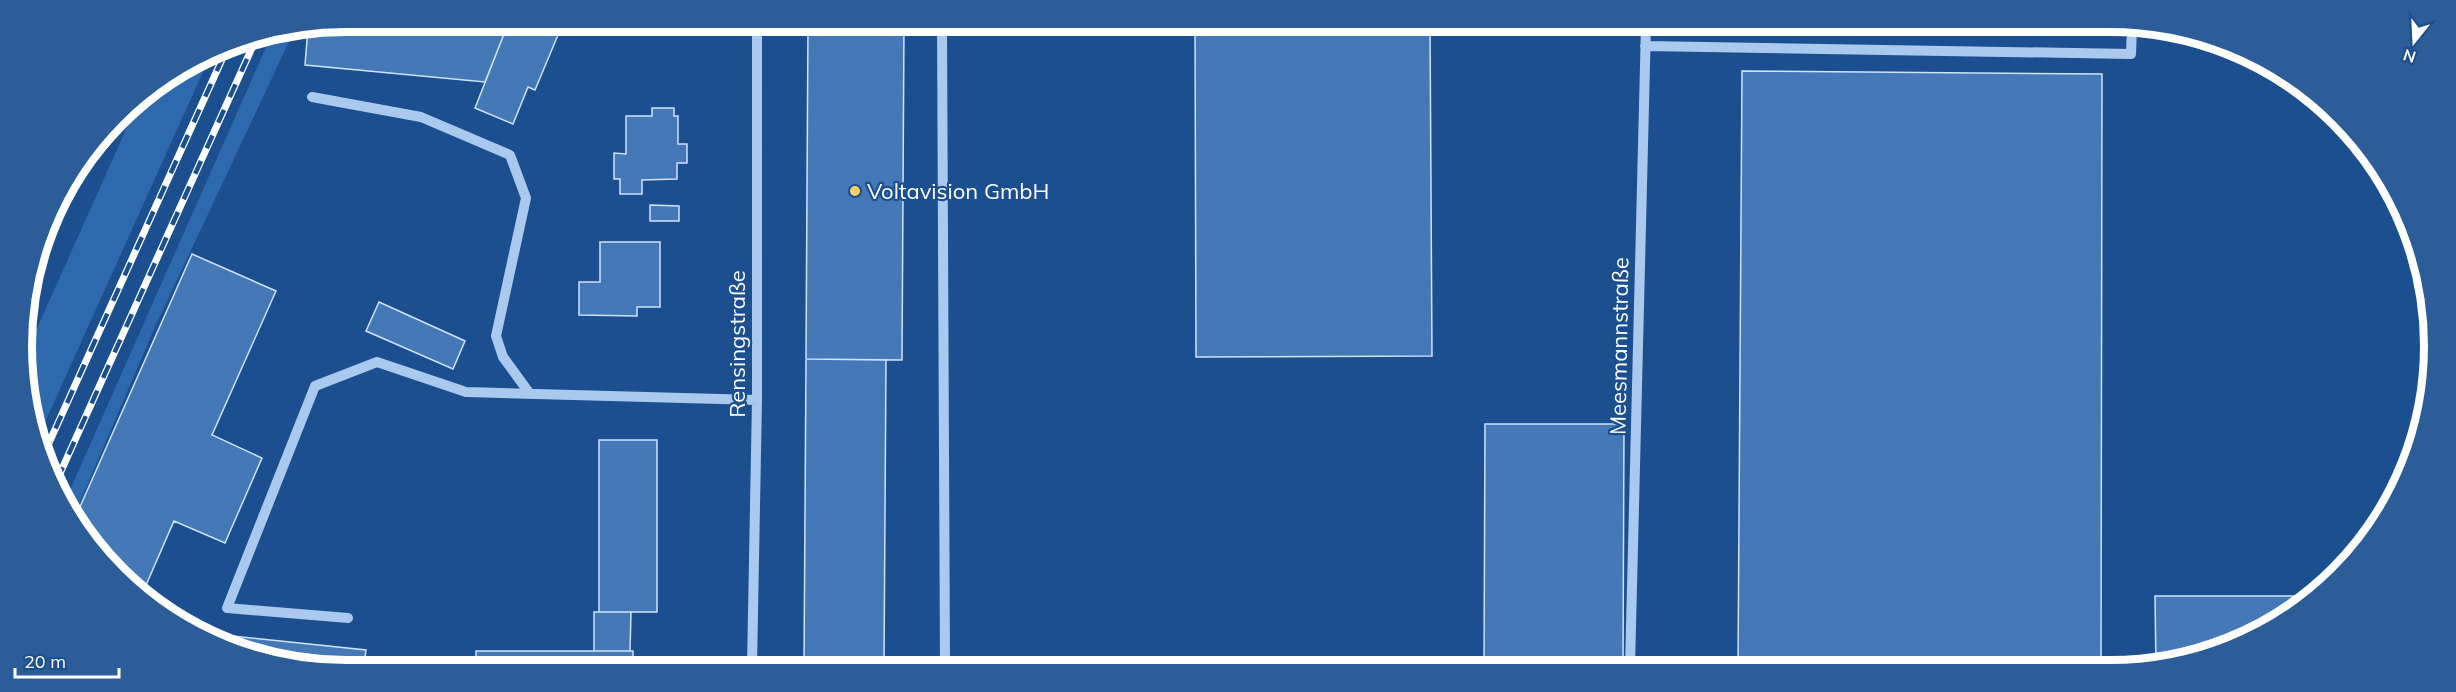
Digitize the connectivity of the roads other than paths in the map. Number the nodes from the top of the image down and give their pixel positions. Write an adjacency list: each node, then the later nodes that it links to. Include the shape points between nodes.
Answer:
1 (757, 32): 8 (street, Rensingstraße)
2 (942, 32): 11 (street)
3 (1646, 32): 5 (street, Meesmannstraße)
4 (2132, 32): 5 (street, via 2131,54)
5 (1646, 46): 12 (street, Meesmannstraße)
6 (312, 97): 7 (street, via 422,117 510,155 526,198 496,336 503,357)
7 (530, 394): 8 (street); 9 (street, via 466,392 377,362 315,386 227,608)
8 (756, 399): 10 (street, Rensingstraße)
9 (348, 618)
10 (752, 660)
11 (945, 660)
12 (1630, 660)

